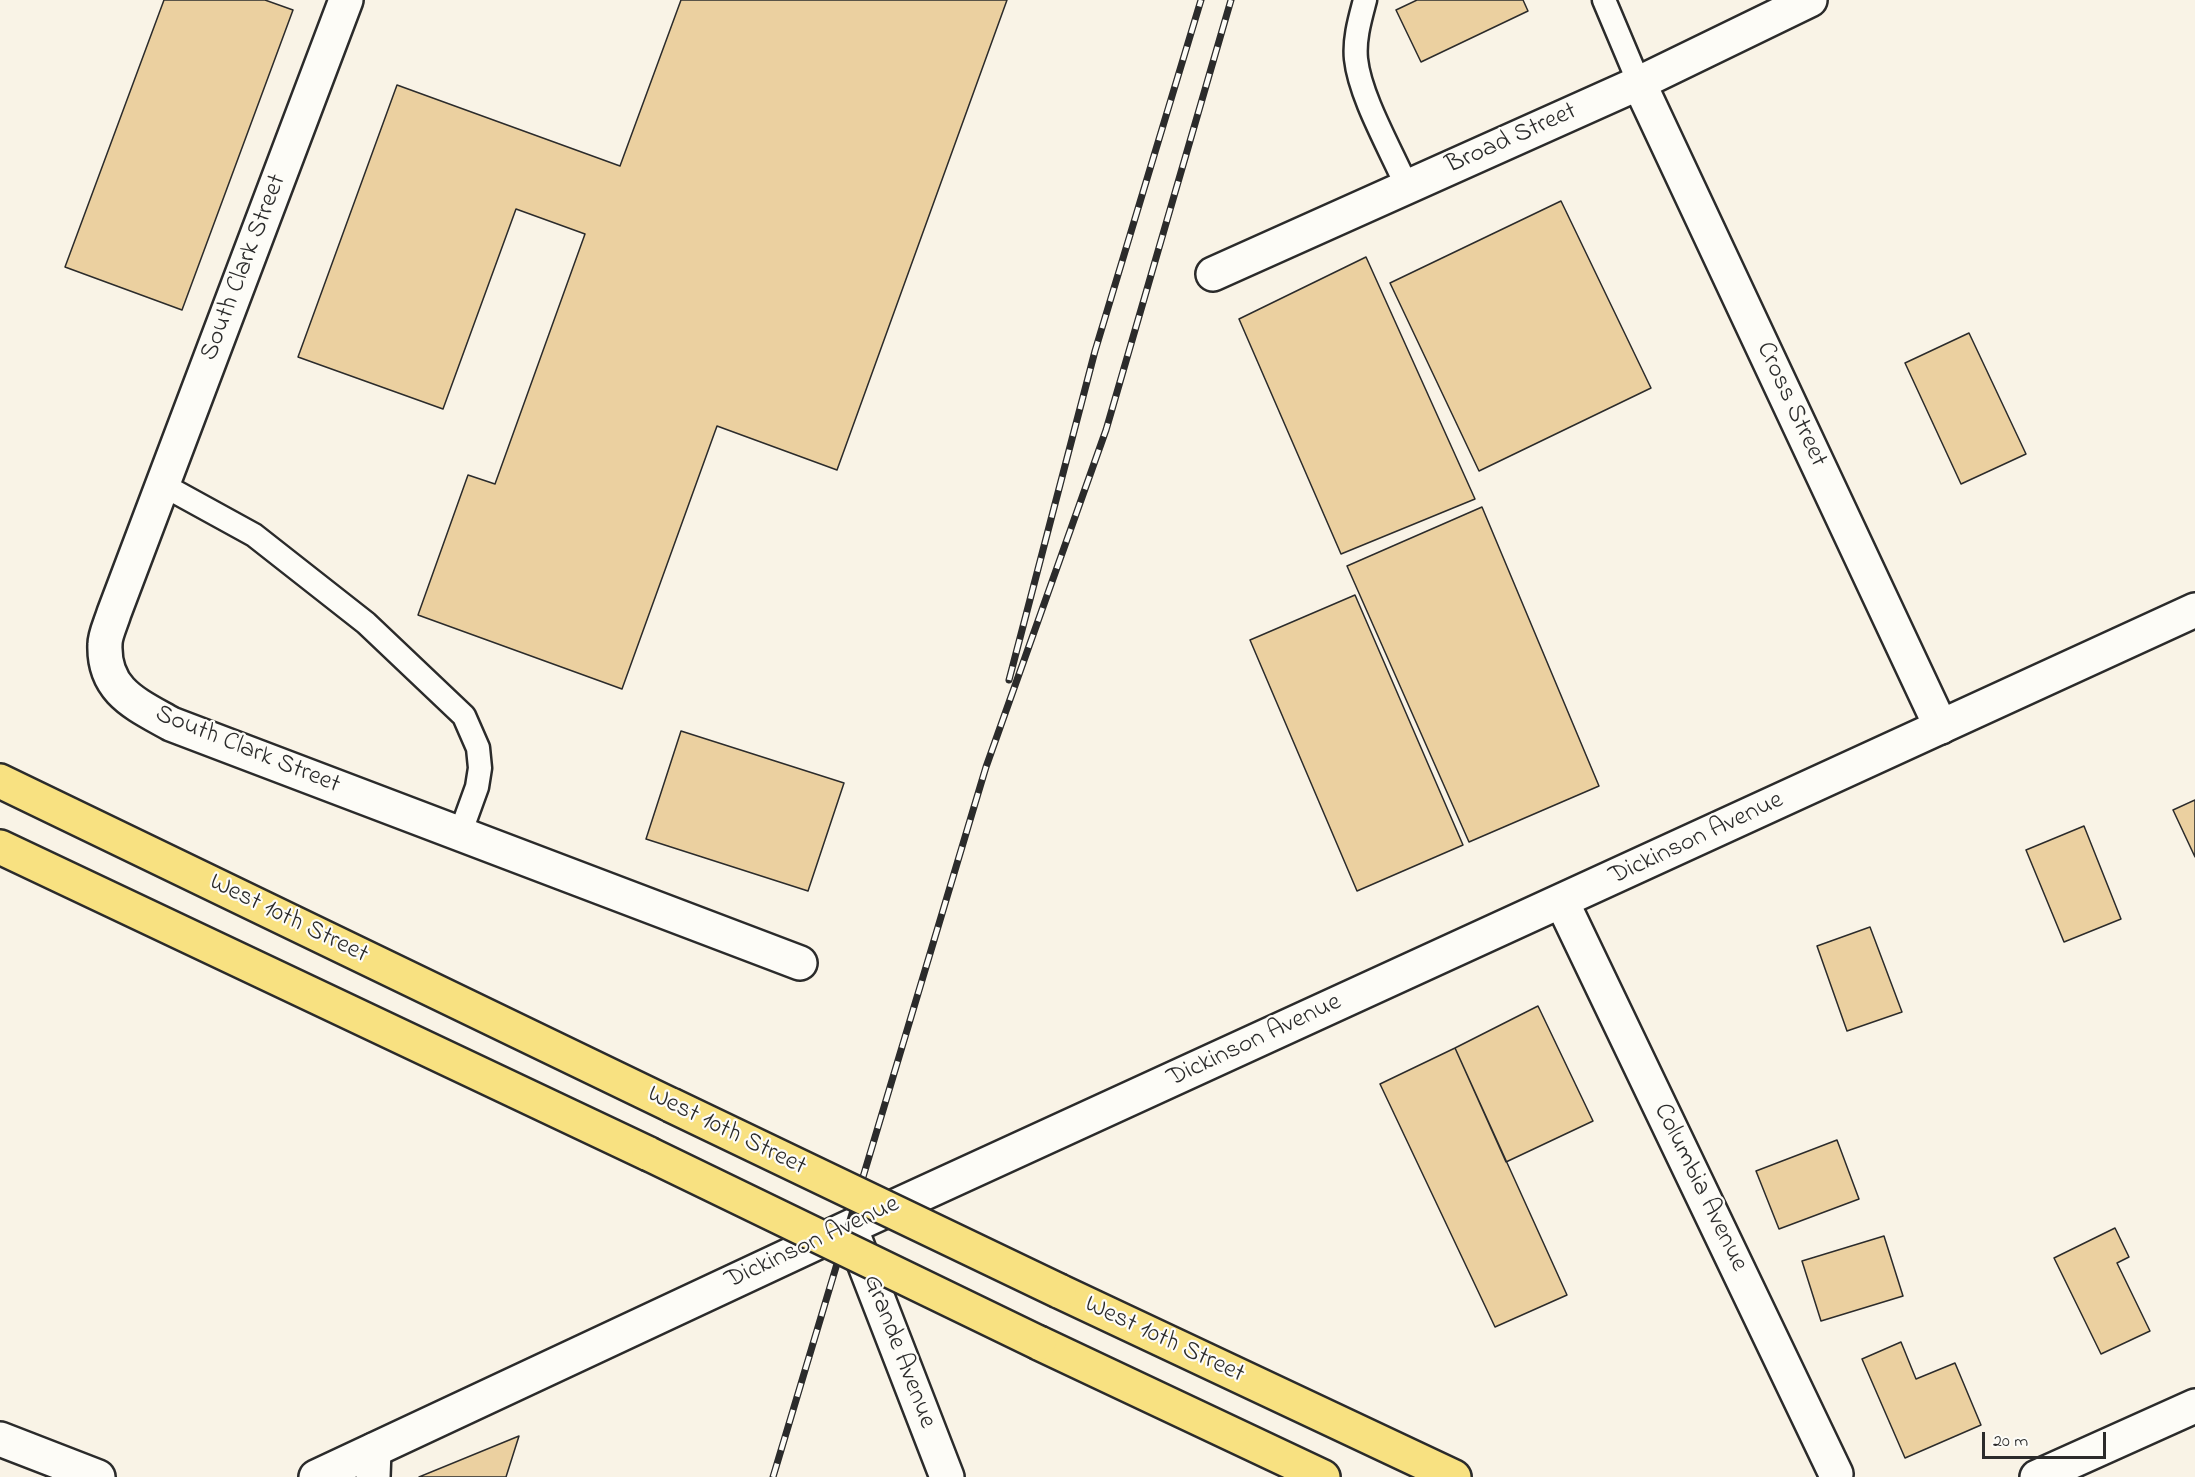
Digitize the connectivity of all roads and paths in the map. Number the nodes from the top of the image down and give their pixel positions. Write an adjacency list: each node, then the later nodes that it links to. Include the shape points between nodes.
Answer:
1 (346, 0): 8 (street, South Clark Street)
2 (1365, 0): 6 (lane, via 1356,49 1360,81)
3 (1604, 0): 5 (lane)
4 (1810, 0): 5 (street, Broad Street)
5 (1639, 83): 6 (street, Broad Street); 10 (street, Cross Street)
6 (1407, 187): 7 (street, Broad Street)
7 (1213, 274)
8 (163, 485): 12 (lane, via 254,535 366,623 464,716 478,748 480,768); 12 (street, South Clark Street, via 105,644 111,681 135,703 171,724)
9 (2195, 610): 10 (street, Dickinson Avenue)
10 (1941, 727): 14 (street, Dickinson Avenue)
11 (0, 781): 25 (main road, West 10th Street, bridge)
12 (460, 834): 15 (street, South Clark Street)
13 (0, 847): 24 (main road, West 10th Street, bridge)
14 (1562, 902): 16 (street, Dickinson Avenue); 20 (street, Columbia Avenue)
15 (800, 963)
16 (850, 1227): 19 (street, Dickinson Avenue); 23 (street, Grande Avenue)
17 (2195, 1406): 26 (street)
18 (0, 1439): 21 (street)
19 (374, 1463): 22 (street, Dickinson Avenue)
20 (1836, 1474)
21 (98, 1477)
22 (316, 1477)
23 (947, 1477)
24 (1323, 1477)
25 (1454, 1477)
26 (2037, 1477)

